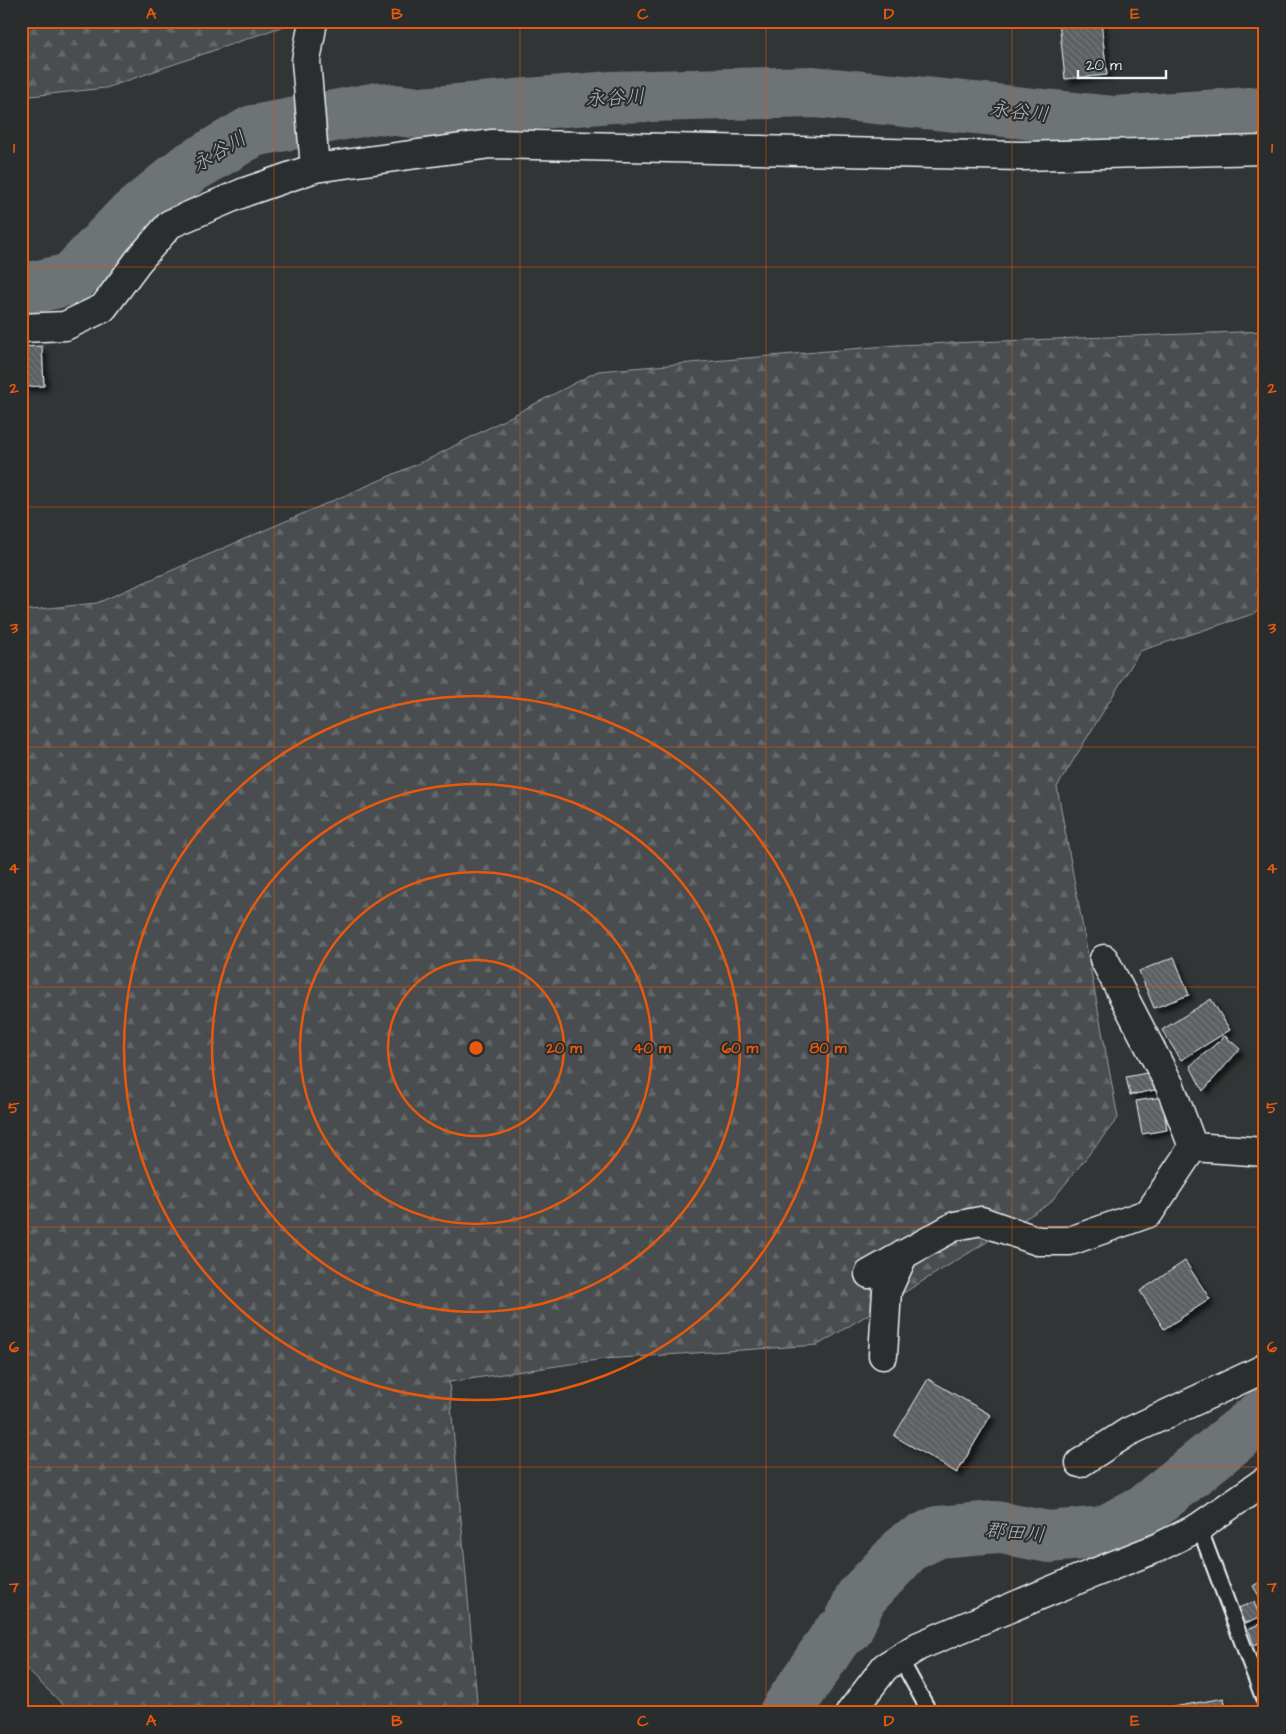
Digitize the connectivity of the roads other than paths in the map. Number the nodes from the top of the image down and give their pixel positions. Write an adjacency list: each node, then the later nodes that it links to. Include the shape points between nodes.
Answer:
1 (313, 21): 3 (street, via 306,61)
2 (1265, 150): 3 (street, via 1022,156 491,144)
3 (315, 168): 4 (street, via 244,192 170,224 103,308 65,326)
4 (21, 328)
5 (1104, 959): 6 (street, via 1170,1086)
6 (1193, 1148): 7 (street); 8 (street, via 1149,1213 1070,1241 1038,1242 982,1221 955,1226)
7 (1265, 1152)
8 (904, 1254): 9 (street); 10 (street, via 887,1292)
9 (869, 1274)
10 (883, 1355)
11 (1265, 1367): 12 (street, via 1128,1432)
12 (1080, 1463)
13 (1265, 1481): 14 (street)
14 (1199, 1527): 15 (street, via 1157,1548 919,1646); 16 (lane)
15 (900, 1658): 17 (street, via 885,1667); 18 (lane)
16 (1265, 1703)
17 (850, 1713)
18 (930, 1713)

